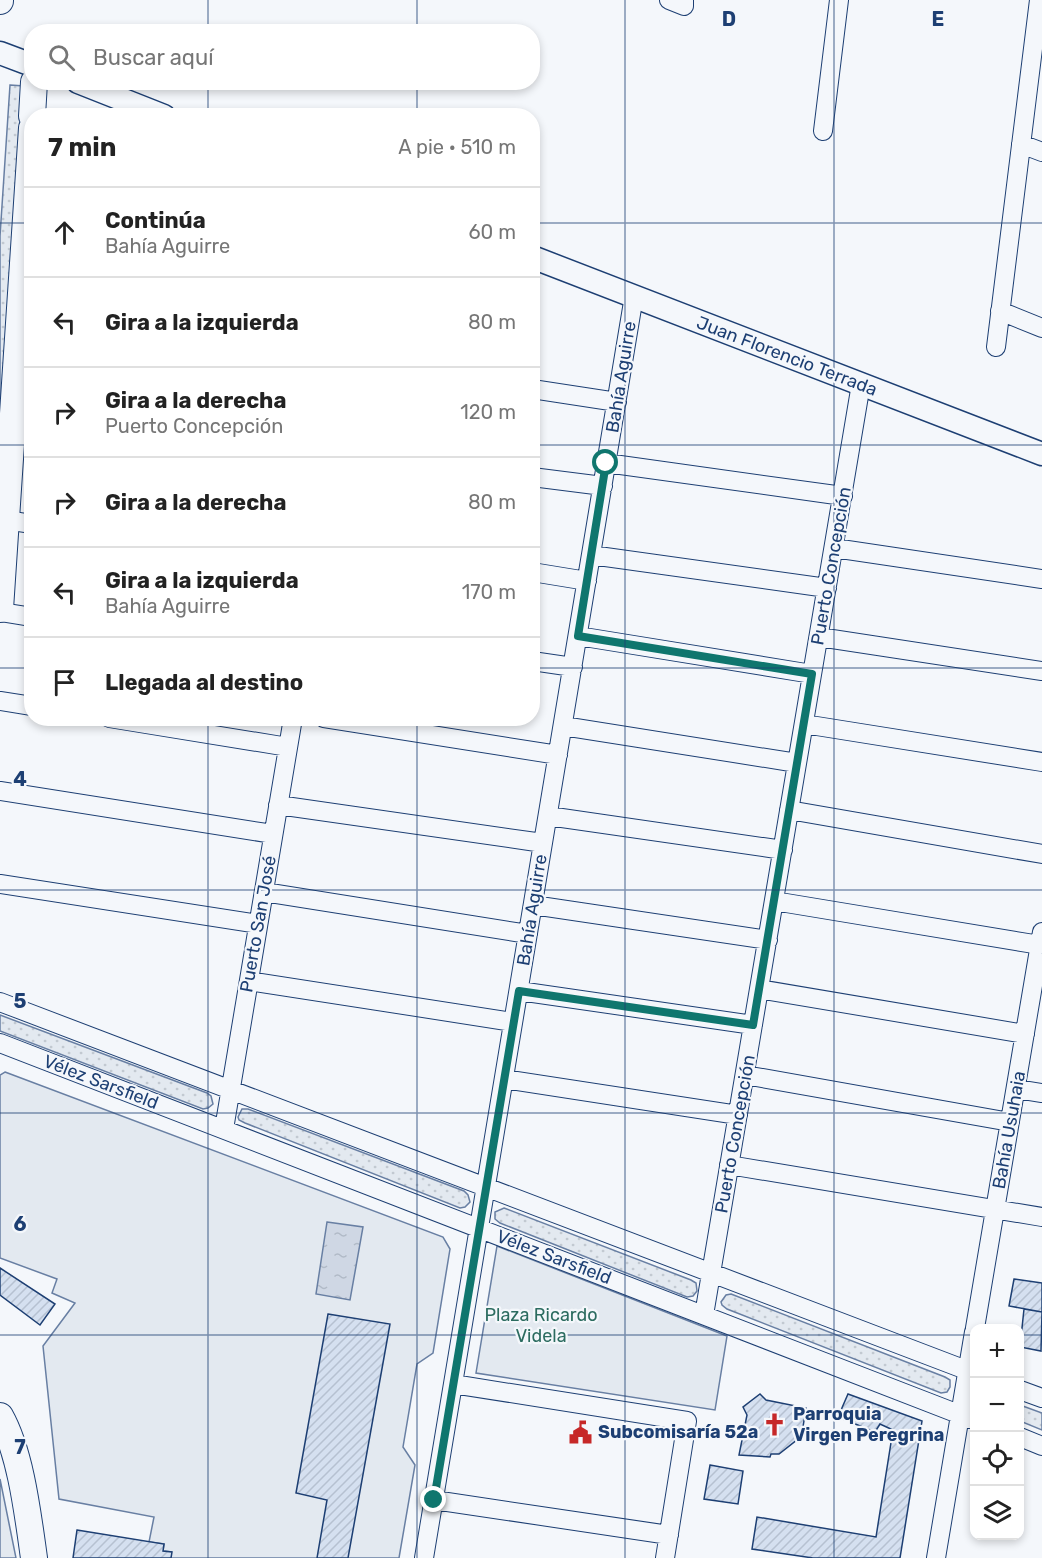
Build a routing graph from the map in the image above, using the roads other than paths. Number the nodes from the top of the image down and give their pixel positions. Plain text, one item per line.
1 (838, 0) edge
2 (1039, 0) edge
3 (0, 53) edge
4 (24, 62) edge
5 (34, 90) edge
6 (98, 90) edge
7 (32, 108) edge
8 (144, 108) edge
9 (823, 131) dead end
10 (1021, 144) junction
11 (1042, 152) edge
12 (540, 260) edge
13 (634, 297) junction
14 (1000, 312) junction
15 (1042, 328) edge
16 (996, 347) dead end
17 (24, 373) edge
18 (861, 384) junction
19 (540, 390) edge
20 (616, 402) junction
21 (22, 433) edge
22 (1042, 454) edge
23 (606, 463) junction
24 (540, 478) edge
25 (603, 486) junction
26 (843, 496) junction
27 (6, 520) junction
28 (24, 523) edge
29 (834, 548) junction
30 (591, 555) junction
31 (540, 573) edge
32 (1042, 579) edge
33 (587, 581) junction
34 (827, 588) junction
35 (0, 610) edge
36 (24, 615) edge
37 (578, 636) junction
38 (819, 637) junction
39 (540, 662) edge
40 (573, 667) junction
41 (1042, 671) edge
42 (812, 674) junction
43 (0, 701) edge
44 (24, 705) edge
45 (804, 724) junction
46 (158, 726) edge
47 (292, 726) edge
48 (375, 726) edge
49 (563, 726) junction
50 (288, 747) junction
51 (558, 755) junction
52 (1042, 762) edge
53 (797, 764) junction
54 (0, 791) edge
55 (278, 805) junction
56 (789, 810) junction
57 (548, 816) junction
58 (273, 834) junction
59 (543, 843) junction
60 (783, 850) junction
61 (1042, 854) edge
62 (0, 884) edge
63 (264, 892) junction
64 (774, 901) junction
65 (533, 905) junction
66 (258, 924) junction
67 (528, 933) junction
68 (1041, 938) edge
69 (768, 940) junction
70 (249, 981) junction
71 (759, 989) junction
72 (519, 991) junction
73 (0, 1002) edge
74 (1036, 1002) edge
75 (513, 1022) junction
76 (753, 1025) junction
77 (1025, 1034) junction
78 (0, 1043) edge
79 (745, 1075) junction
80 (504, 1079) junction
81 (231, 1089) junction
82 (1016, 1089) junction
83 (1042, 1093) edge
84 (738, 1115) junction
85 (1010, 1122) junction
86 (224, 1129) junction
87 (729, 1165) junction
88 (486, 1185) junction
89 (995, 1209) junction
90 (1042, 1216) edge
91 (479, 1228) junction
92 (711, 1272) junction
93 (704, 1315) junction
94 (976, 1324) edge
95 (970, 1371) edge
96 (971, 1378) edge
97 (453, 1384) junction
98 (1024, 1391) edge
99 (1042, 1398) edge
100 (0, 1416) edge
101 (968, 1417) edge
102 (1024, 1439) edge
103 (1042, 1446) edge
104 (434, 1500) junction
105 (669, 1534) junction
106 (34, 1558) edge
107 (424, 1558) edge
108 (665, 1558) edge
109 (936, 1558) edge

1 - 9 street
2 - 10 street
3 - 4 street
5 - 7 main road
6 - 8 street
10 - 11 street
10 - 14 street
12 - 13 street, Juan Florencio Terrada
13 - 18 street, Juan Florencio Terrada
13 - 20 street, Bahía Aguirre
14 - 15 street
14 - 16 street
17 - 21 main road
18 - 22 street, Juan Florencio Terrada
18 - 26 street, Puerto Concepción
19 - 20 street
20 - 23 street, Bahía Aguirre
21 - 27 main road
23 - 25 street, Bahía Aguirre
23 - 26 street
24 - 25 street
25 - 30 street, Bahía Aguirre
26 - 29 street, Puerto Concepción
27 - 28 street
27 - 35 main road
29 - 32 street
29 - 34 street, Puerto Concepción
30 - 33 street, Bahía Aguirre
30 - 34 street
31 - 33 street
33 - 37 street, Bahía Aguirre
34 - 38 street, Puerto Concepción
35 - 36 street
37 - 40 street, Bahía Aguirre
37 - 42 street
38 - 41 street
38 - 42 street, Puerto Concepción
39 - 40 street
40 - 49 street, Bahía Aguirre
42 - 45 street, Puerto Concepción
43 - 44 street
45 - 52 street
45 - 53 street, Puerto Concepción
46 - 50 street
47 - 50 street, Puerto San José
48 - 51 street
49 - 51 street, Bahía Aguirre
49 - 53 street
50 - 55 street, Puerto San José
51 - 57 street, Bahía Aguirre
53 - 56 street, Puerto Concepción
54 - 58 street
55 - 58 street, Puerto San José
55 - 59 street
56 - 60 street, Puerto Concepción
56 - 61 street
57 - 59 street, Bahía Aguirre
57 - 60 street
58 - 63 street, Puerto San José
59 - 65 street, Bahía Aguirre
60 - 64 street, Puerto Concepción
62 - 66 street
63 - 66 street, Puerto San José
63 - 67 street
64 - 68 street
64 - 69 street, Puerto Concepción
65 - 67 street, Bahía Aguirre
65 - 69 street
66 - 70 street, Puerto San José
67 - 72 street, Bahía Aguirre
68 - 74 street, Bahía Usuhaia
69 - 71 street, Puerto Concepción
70 - 75 street
70 - 81 street, Puerto San José
71 - 76 street, Puerto Concepción
71 - 77 street
72 - 75 street, Bahía Aguirre
72 - 76 street
73 - 81 street
74 - 77 street, Bahía Usuhaia
75 - 80 street, Bahía Aguirre
76 - 79 street, Puerto Concepción
77 - 82 street, Bahía Usuhaia
78 - 86 street, Vélez Sarsfield
79 - 84 street, Puerto Concepción
79 - 85 street
80 - 84 street
80 - 88 street, Bahía Aguirre
81 - 86 street, Puerto San José
81 - 88 street
82 - 83 street
82 - 85 street, Bahía Usuhaia
84 - 87 street, Puerto Concepción
85 - 89 street, Bahía Usuhaia
86 - 91 street, Vélez Sarsfield
87 - 89 street
87 - 92 street, Puerto Concepción
88 - 91 street, Bahía Aguirre
88 - 92 street
89 - 90 street
89 - 94 street, Bahía Usuhaia
91 - 93 street, Vélez Sarsfield
91 - 97 street, Bahía Aguirre
92 - 93 street, Puerto Concepción
92 - 95 street
93 - 101 street, Vélez Sarsfield
96 - 101 street, Bahía Usuhaia
97 - 104 street, Bahía Aguirre
97 - 105 street
98 - 99 street
100 - 106 main road
101 - 109 street, Bahía Usuhaia
102 - 103 street
104 - 105 street
104 - 107 street, Bahía Aguirre
105 - 108 street

